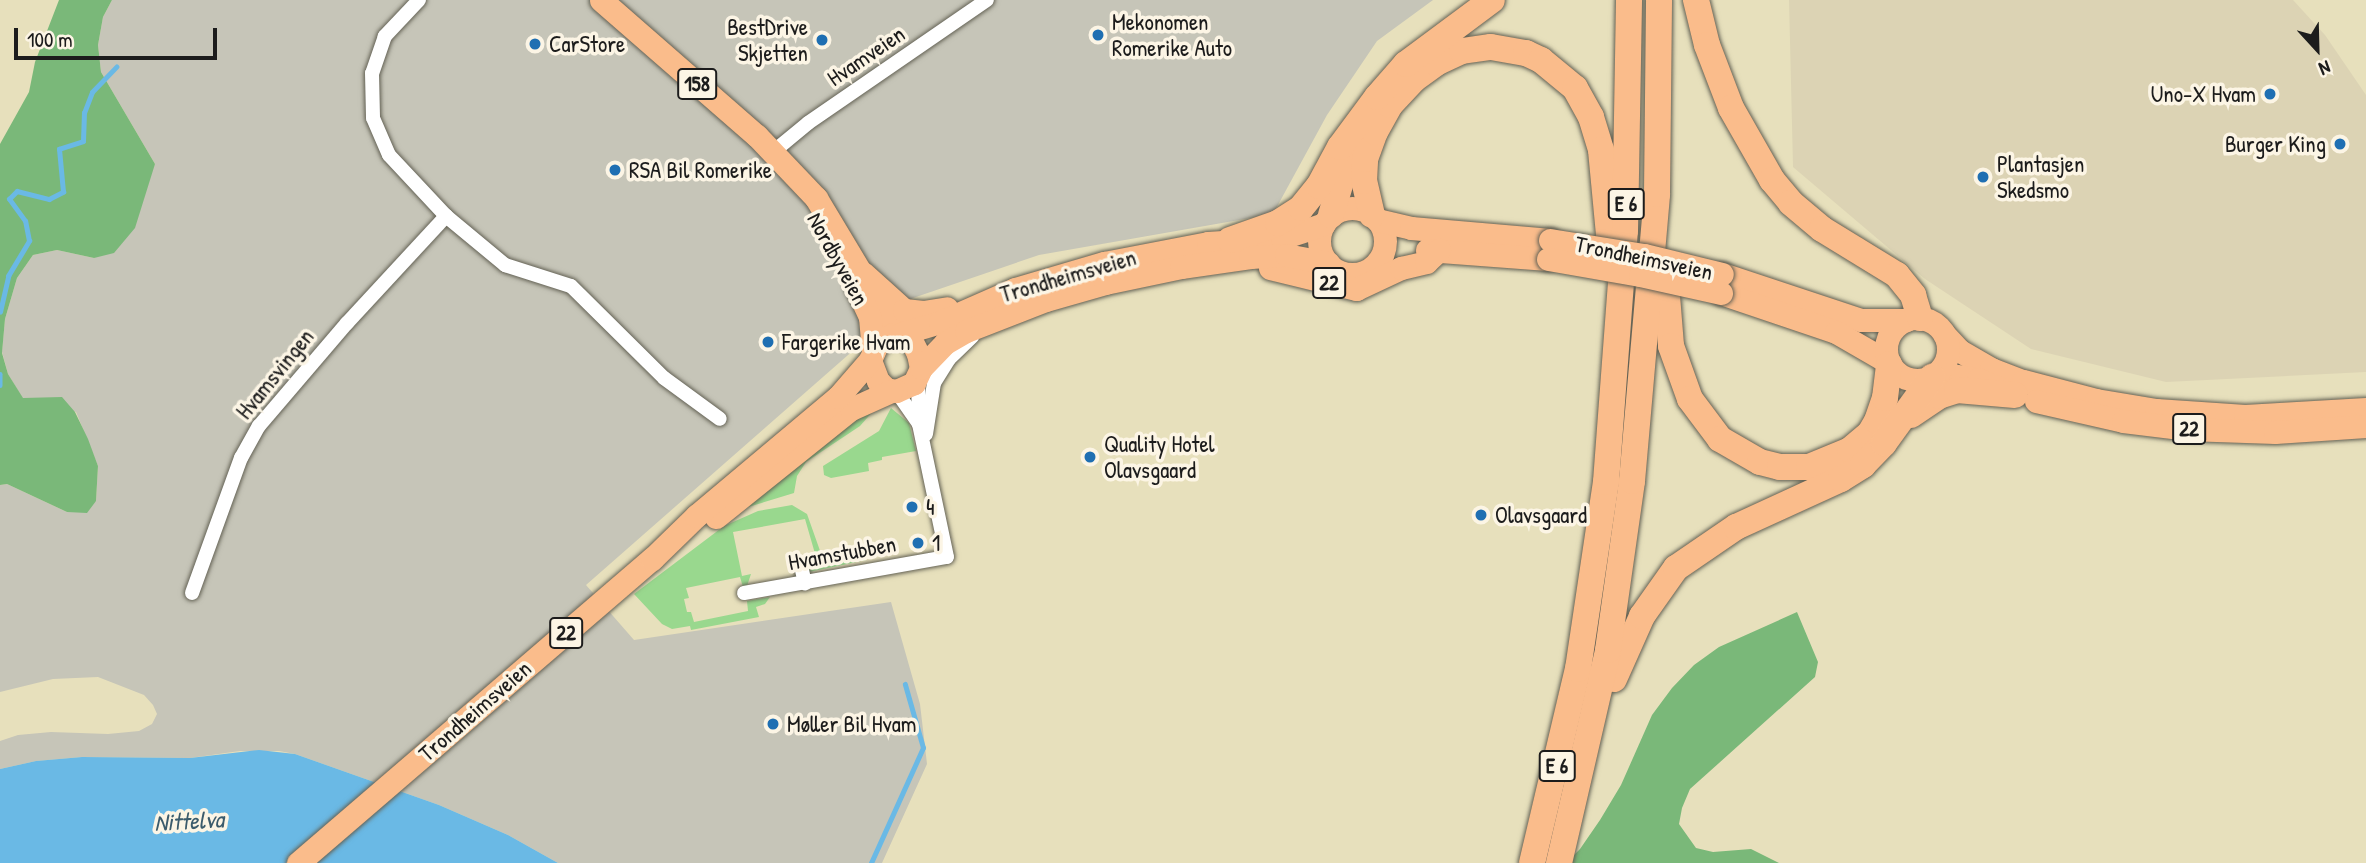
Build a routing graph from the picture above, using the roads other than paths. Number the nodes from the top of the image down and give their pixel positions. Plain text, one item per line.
1 (419, 0) edge
2 (601, 0) edge
3 (987, 0) edge
4 (1492, 0) edge
5 (1629, 0) edge
6 (1659, 0) edge
7 (1696, 0) edge
8 (1367, 112) junction
9 (773, 152) junction
10 (791, 172) junction
11 (1657, 194) junction
12 (446, 216) junction
13 (1375, 218) junction
14 (1327, 220) junction
15 (1230, 240) junction
16 (1439, 250) junction
17 (1549, 250) junction
18 (1211, 262) junction
19 (1376, 262) junction
20 (1328, 263) junction
21 (863, 273) junction
22 (1722, 284) junction
23 (990, 309) junction
24 (1913, 319) junction
25 (899, 333) junction
26 (1944, 334) junction
27 (872, 355) junction
28 (1889, 363) junction
29 (920, 373) junction
30 (1935, 375) junction
31 (893, 391) junction
32 (2015, 395) junction
33 (1614, 407) junction
34 (2366, 409) edge
35 (720, 419) dead end
36 (919, 424) junction
37 (2366, 426) edge
38 (1895, 427) junction
39 (925, 443) junction
40 (653, 559) junction
41 (801, 566) dead end
42 (758, 573) dead end
43 (805, 584) junction
44 (762, 590) junction
45 (192, 593) dead end
46 (744, 593) dead end
47 (1586, 753) junction
48 (298, 863) edge
49 (1532, 863) edge
50 (1559, 863) edge

1 - 12 street
2 - 9 main road, Nordbyveien / 158
3 - 9 street, Hvamveien
4 - 8 highway
5 - 33 highway, E 6
6 - 11 highway, E 6
7 - 24 highway
8 - 14 highway
8 - 15 highway
9 - 10 main road, Nordbyveien / 158
10 - 21 main road, Nordbyveien / 158
10 - 27 main road, Nordbyveien / 158
11 - 28 highway
11 - 47 highway, E 6
12 - 35 street
12 - 45 street, Hvamsvingen
13 - 14 main road, 22
13 - 17 main road, Trondheimsveien / 22
13 - 19 main road, 22
13 - 33 highway
14 - 15 main road, Trondheimsveien / 22
14 - 20 main road, 22
15 - 23 main road, Trondheimsveien / 22
16 - 17 main road, Trondheimsveien / 22
16 - 18 main road, 22
16 - 19 main road, Trondheimsveien / 22
17 - 22 main road, Trondheimsveien / 22, bridge
18 - 20 main road, Trondheimsveien / 22
18 - 23 main road, Trondheimsveien / 22
19 - 20 main road, 22
21 - 23 main road, 22
21 - 25 main road, Nordbyveien / 158
22 - 24 main road, Trondheimsveien / 22
22 - 28 main road, Trondheimsveien / 22
23 - 25 main road, Trondheimsveien / 22
23 - 29 main road, Trondheimsveien / 22
23 - 39 street
24 - 26 main road, 22
24 - 28 main road
25 - 27 main road, 22
25 - 29 main road
26 - 30 main road
26 - 34 main road, 22
27 - 31 main road
27 - 40 main road, Trondheimsveien / 22
28 - 30 main road, 22
29 - 31 main road, 22
29 - 36 street
30 - 32 main road, 22
30 - 38 highway
31 - 36 street
31 - 40 main road, Trondheimsveien / 22
32 - 37 main road, 22
32 - 38 highway
33 - 49 highway, E 6
36 - 39 street
38 - 47 highway
39 - 43 street, Hvamstubben
40 - 48 main road, Trondheimsveien / 22
41 - 43 street
42 - 44 street
43 - 44 street, Hvamstubben
44 - 46 street, Hvamstubben
47 - 50 highway, E 6

